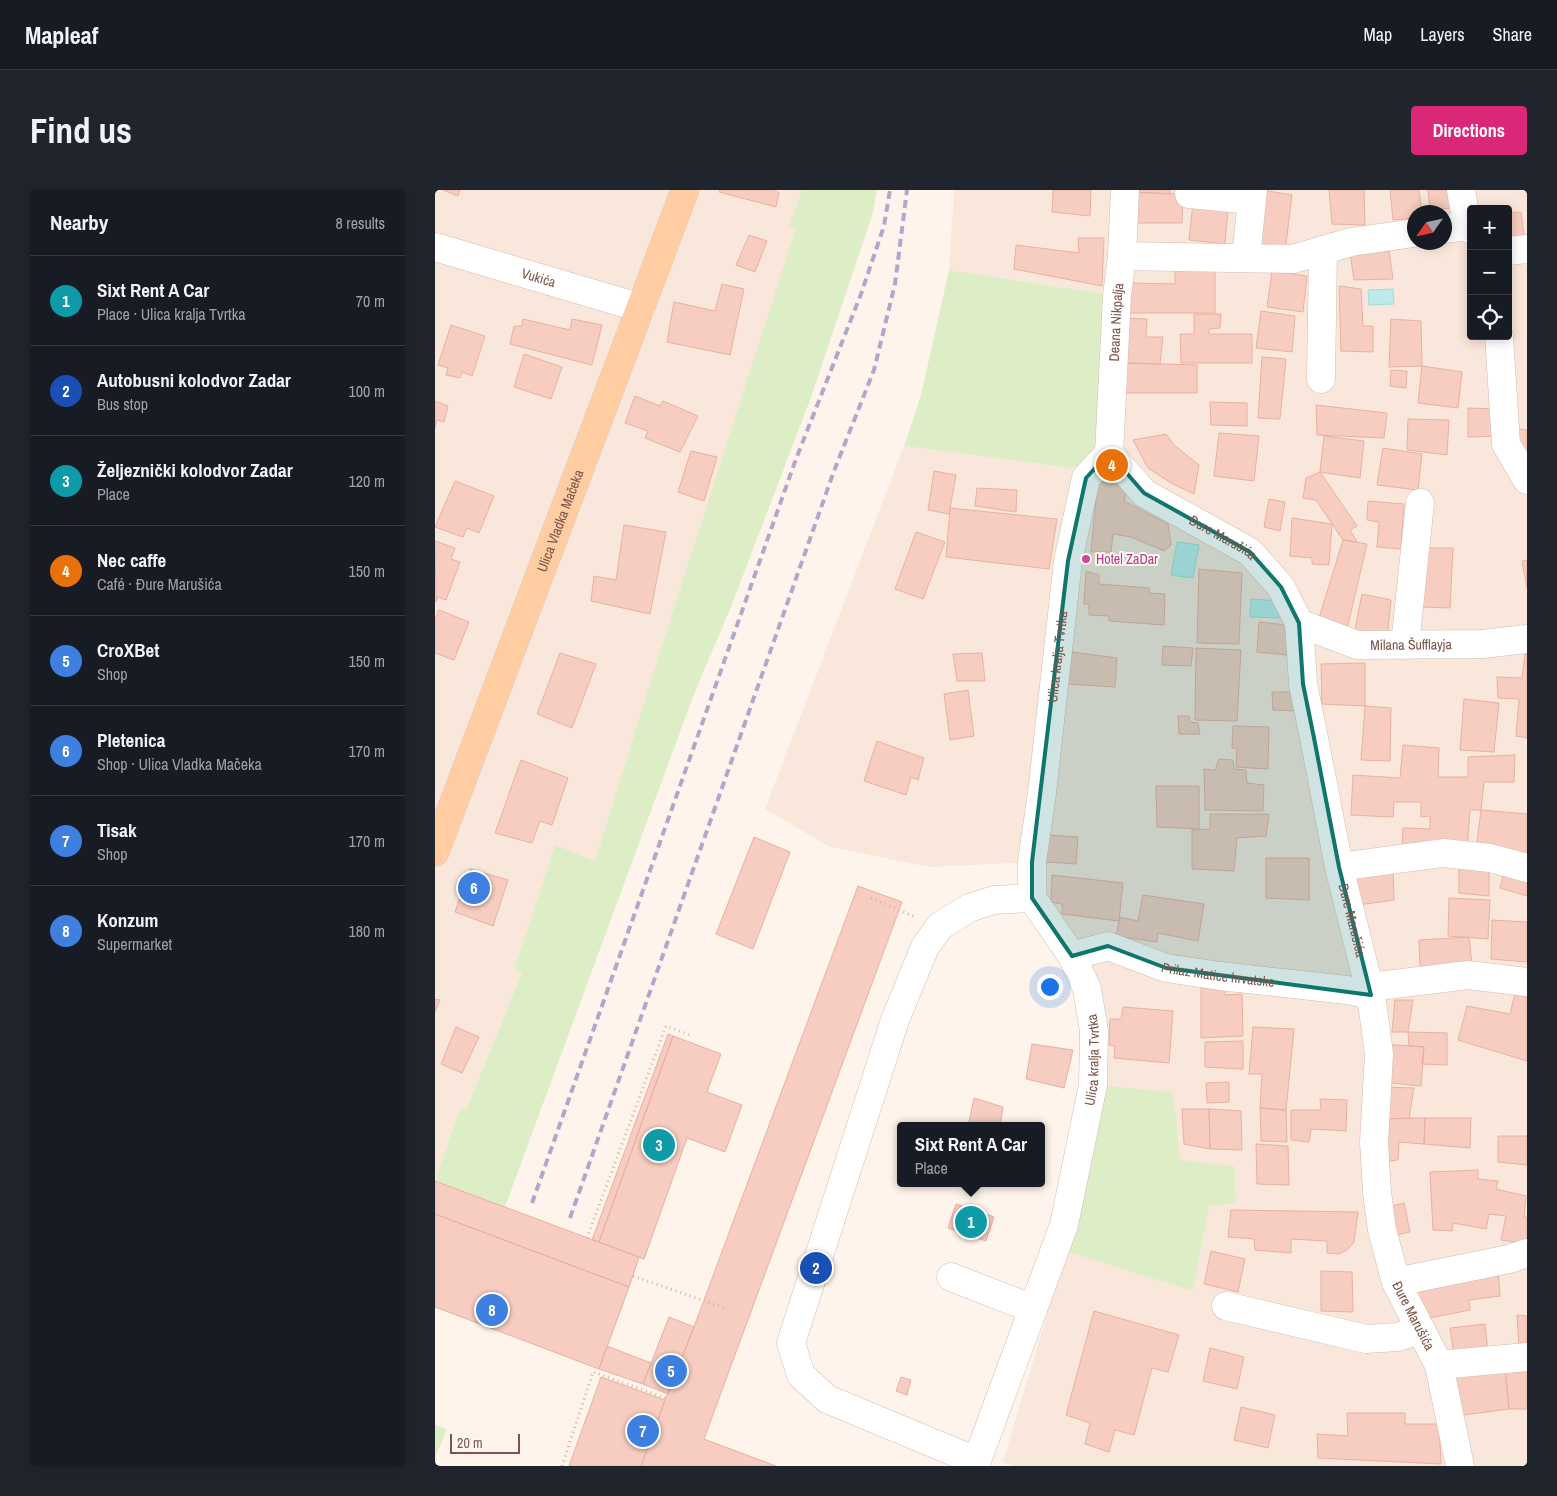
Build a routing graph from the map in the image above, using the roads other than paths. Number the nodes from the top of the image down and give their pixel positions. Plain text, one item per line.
1 (685, 190) edge
2 (1125, 190) edge
3 (1461, 190) edge
4 (1189, 194) dead end
5 (1252, 195) edge
6 (1461, 228) edge
7 (1407, 234) edge
8 (435, 247) edge
9 (1527, 249) edge
10 (1323, 250) junction
11 (1512, 251) edge
12 (1122, 256) junction
13 (1246, 258) junction
14 (641, 308) junction
15 (1499, 340) edge
16 (1321, 379) dead end
17 (1109, 453) junction
18 (1527, 480) edge
19 (1419, 503) dead end
20 (1299, 623) junction
21 (1527, 639) edge
22 (1405, 645) junction
23 (435, 852) edge
24 (1339, 866) junction
25 (1527, 868) edge
26 (1032, 898) junction
27 (1072, 956) junction
28 (1527, 982) edge
29 (1370, 991) junction
30 (1527, 1253) edge
31 (951, 1277) dead end
32 (1396, 1282) junction
33 (1225, 1306) dead end
34 (1033, 1309) junction
35 (1421, 1329) junction
36 (1527, 1357) edge
37 (1439, 1365) junction
38 (976, 1464) edge
39 (1460, 1466) edge

1 - 14 main road, Ulica Vladka Mačeka
2 - 12 street, Deana Nikpalja
3 - 6 street
4 - 5 street
5 - 13 street
7 - 10 street
8 - 14 street, Vukića
9 - 11 street
10 - 13 street
10 - 16 street
12 - 13 street
12 - 17 street, Deana Nikpalja
14 - 23 main road, Ulica Vladka Mačeka
15 - 18 street
17 - 20 street, Đure Marušića
17 - 26 street, Ulica kralja Tvrtka
19 - 22 street
20 - 22 street, Milana Šufflayja
20 - 24 street, Đure Marušića
21 - 22 street, Milana Šufflayja
24 - 25 street
24 - 29 street, Đure Marušića
26 - 27 street, Ulica kralja Tvrtka
26 - 38 street
27 - 29 street, Prilaz Matice hrvatske
27 - 34 street, Ulica kralja Tvrtka
28 - 29 street, Prilaz Matice hrvatske
29 - 32 street, Đure Marušića
30 - 32 street
31 - 34 street
32 - 35 street, Đure Marušića
33 - 35 street
34 - 38 street, Ulica kralja Tvrtka
35 - 37 street, Đure Marušića
36 - 37 street
37 - 39 street, Đure Marušića

